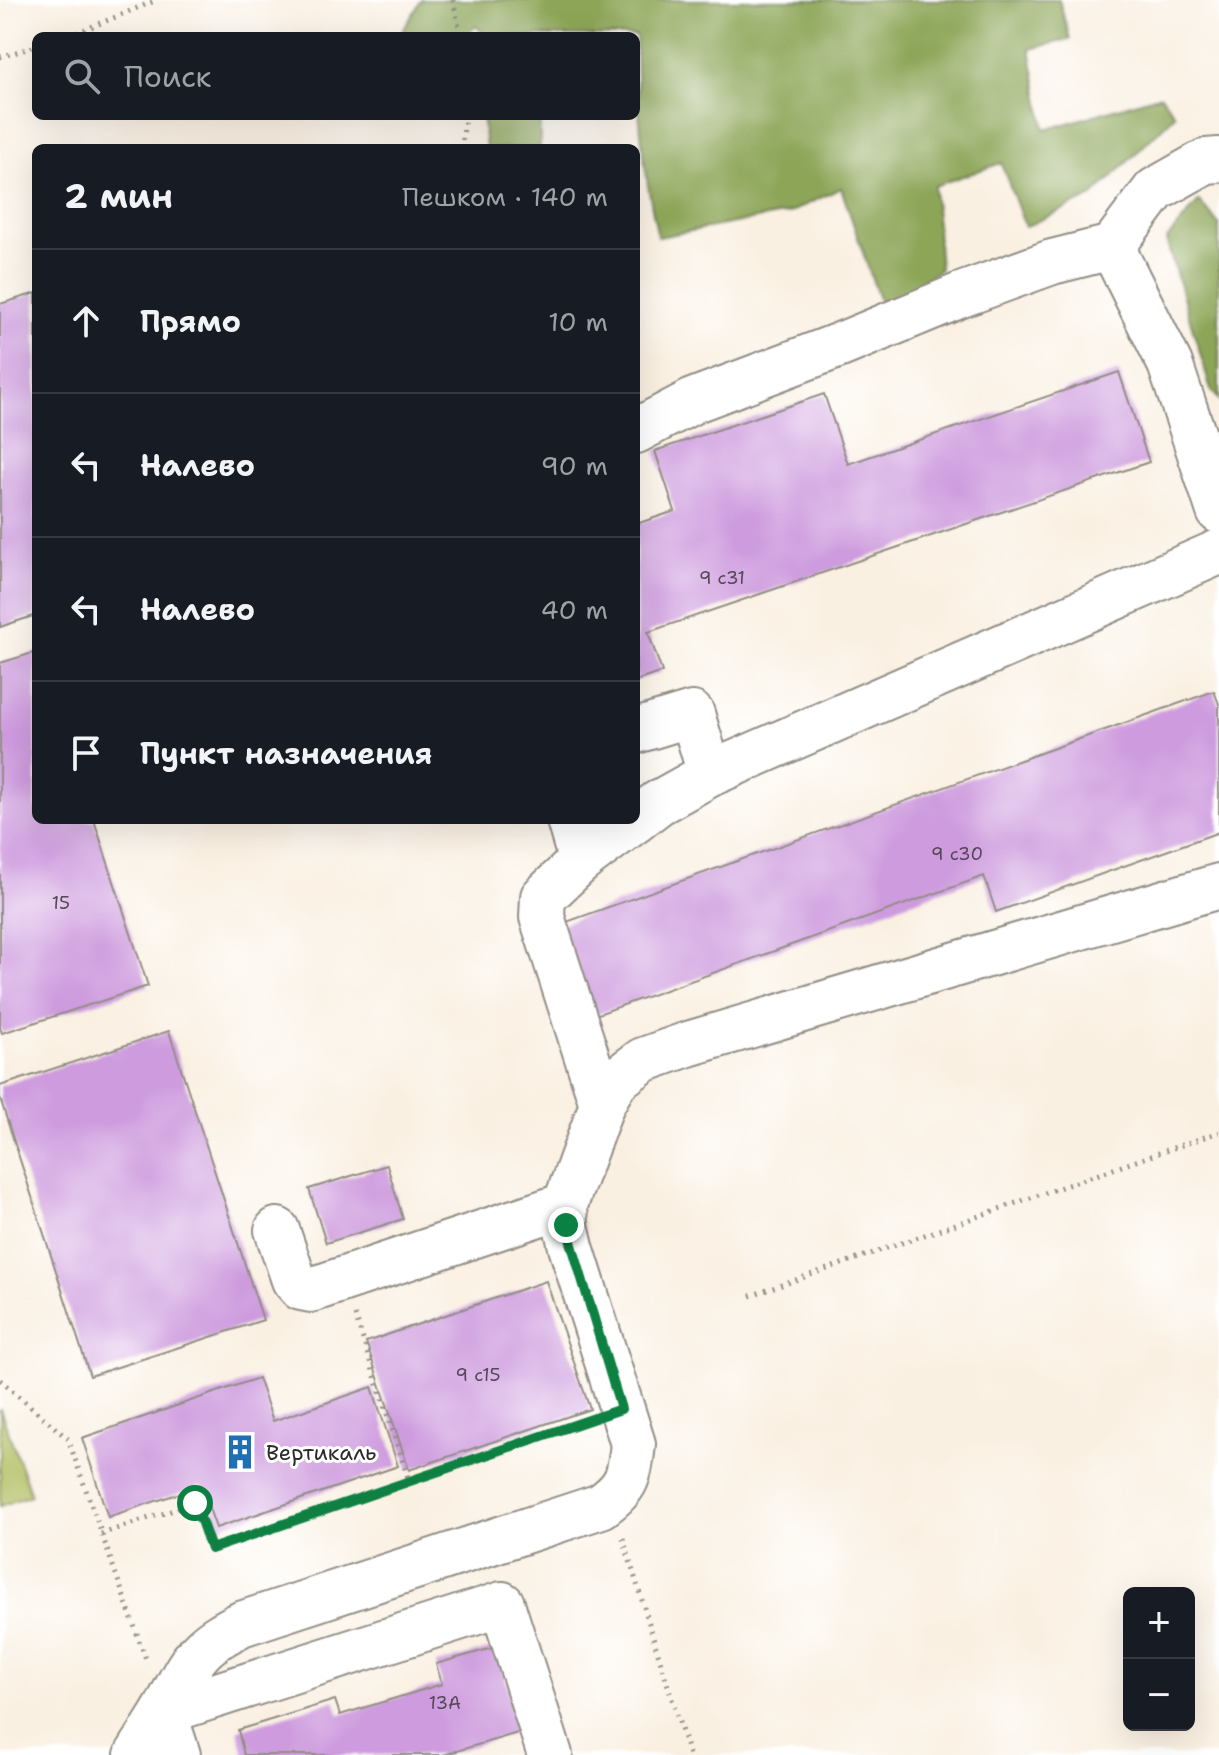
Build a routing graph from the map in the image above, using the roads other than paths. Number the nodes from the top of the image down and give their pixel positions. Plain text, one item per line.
1 (1219, 160) edge
2 (1112, 247) junction
3 (640, 429) edge
4 (1219, 511) edge
5 (1219, 552) edge
6 (640, 730) edge
7 (710, 774) junction
8 (640, 817) edge
9 (570, 824) edge
10 (631, 824) edge
11 (581, 861) junction
12 (1219, 886) edge
13 (602, 1104) junction
14 (565, 1205) junction
15 (277, 1230) dead end
16 (164, 1712) junction
17 (137, 1755) edge
18 (178, 1755) edge
19 (550, 1755) edge

1 - 2 lane
2 - 3 lane
2 - 4 lane
5 - 7 lane
6 - 7 lane
7 - 8 lane
9 - 11 lane
10 - 11 lane
11 - 13 lane
12 - 13 lane
13 - 14 lane
14 - 15 lane
14 - 16 lane
16 - 17 lane
16 - 18 lane
16 - 19 lane

